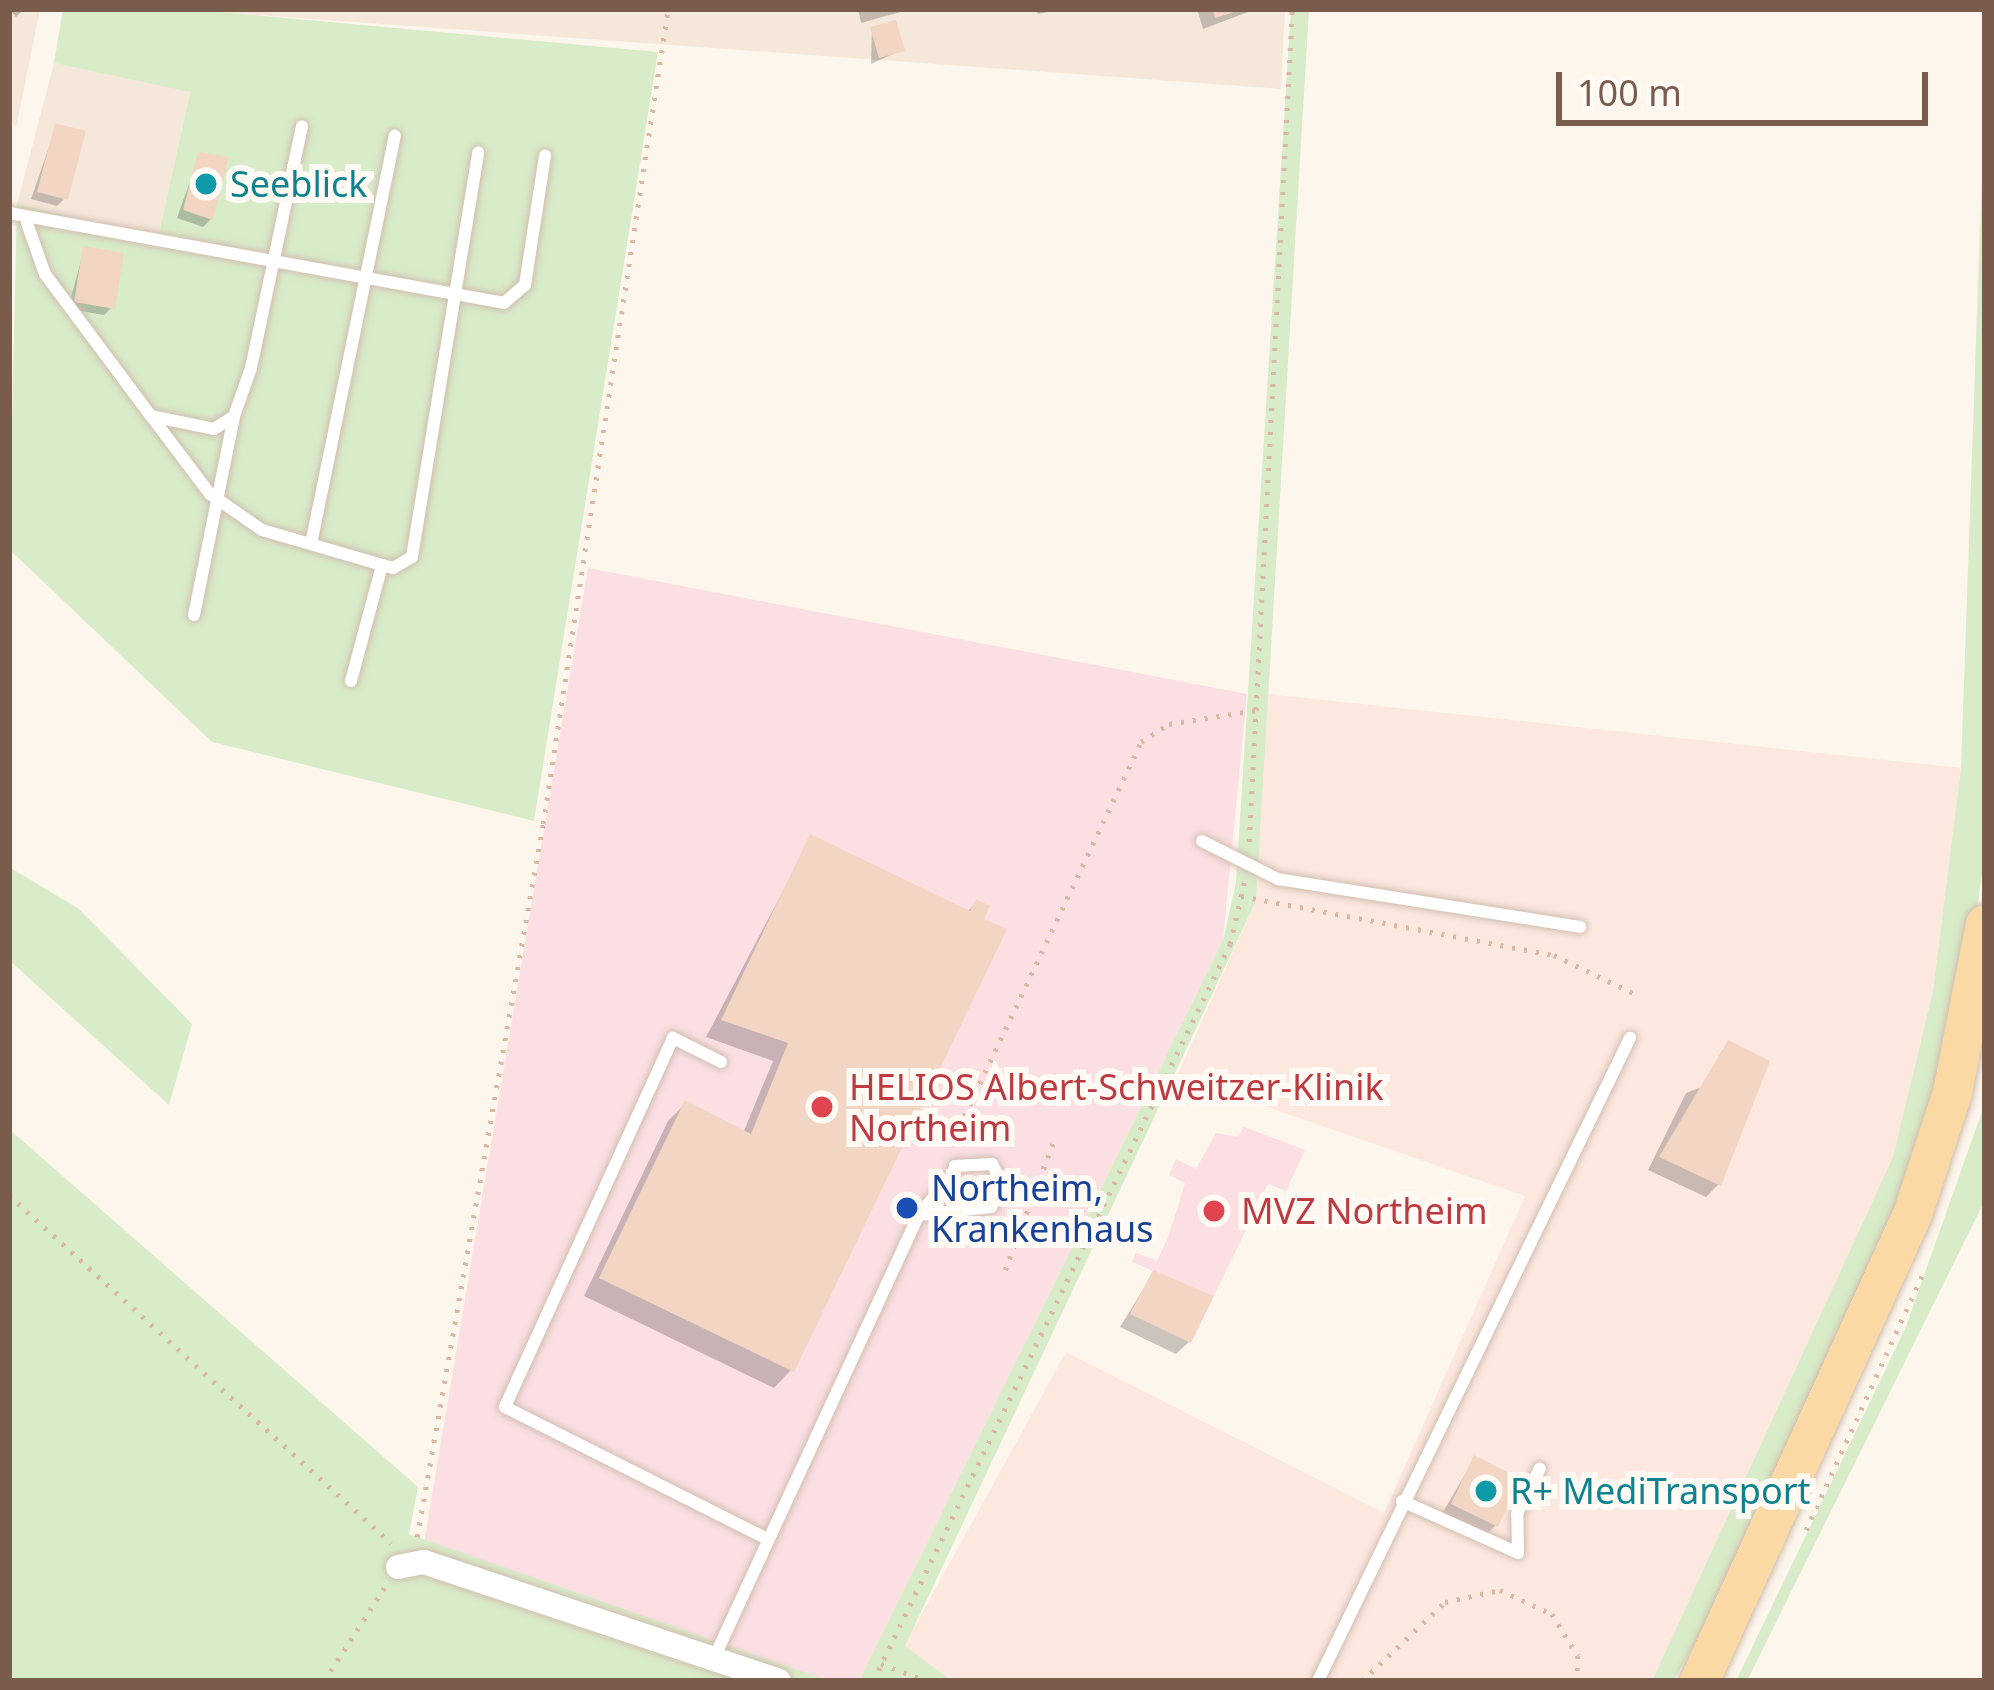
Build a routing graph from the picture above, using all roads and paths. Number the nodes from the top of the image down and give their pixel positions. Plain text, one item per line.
1 (668, 9) edge
2 (1292, 9) edge
3 (302, 126) dead end
4 (395, 136) dead end
5 (478, 152) dead end
6 (545, 156) dead end
7 (9, 213) edge
8 (27, 223) junction
9 (266, 264) junction
10 (365, 283) junction
11 (448, 297) junction
12 (151, 416) junction
13 (234, 416) junction
14 (210, 494) junction
15 (311, 544) junction
16 (382, 566) junction
17 (194, 615) dead end
18 (352, 680) dead end
19 (1256, 710) junction
20 (1202, 841) dead end
21 (1248, 866) junction
22 (1241, 896) junction
23 (1985, 924) edge
24 (1580, 927) dead end
25 (1637, 995) dead end
26 (1630, 1038) dead end
27 (721, 1062) dead end
28 (1055, 1138) dead end
29 (969, 1158) junction
30 (948, 1180) junction
31 (9, 1195) edge
32 (1012, 1201) dead end
33 (1023, 1206) junction
34 (961, 1208) junction
35 (919, 1215) junction
36 (1001, 1223) dead end
37 (1013, 1228) junction
38 (1005, 1270) dead end
39 (1540, 1468) dead end
40 (1402, 1502) junction
41 (763, 1538) junction
42 (398, 1568) joint
43 (714, 1658) junction
44 (881, 1664) junction
45 (324, 1681) edge
46 (779, 1681) edge
47 (873, 1681) edge
48 (928, 1681) edge
49 (1318, 1681) edge
50 (1362, 1681) edge
51 (1577, 1681) edge
52 (1700, 1681) edge

1 - 31 path
2 - 19 path
3 - 9 lane
4 - 10 lane
5 - 11 lane
6 - 11 lane
7 - 8 lane
8 - 9 lane
8 - 12 lane
9 - 10 lane
9 - 13 lane
10 - 11 lane
10 - 15 lane
11 - 16 lane
12 - 13 lane
12 - 14 lane
13 - 14 lane
14 - 15 lane
14 - 17 lane
15 - 16 lane
16 - 18 lane
19 - 21 path
19 - 29 path
20 - 21 lane
21 - 22 path
21 - 24 lane
22 - 25 path
22 - 44 path
23 - 52 main road
26 - 40 lane
27 - 41 lane
28 - 33 path
29 - 30 lane
29 - 34 lane
30 - 34 lane
30 - 35 lane
32 - 33 path
33 - 37 path
34 - 35 lane
35 - 41 lane
36 - 37 path
37 - 38 path
39 - 40 lane
40 - 49 lane
41 - 43 lane
42 - 43 street
42 - 45 path
43 - 46 street
44 - 47 path
44 - 48 path
50 - 51 path

